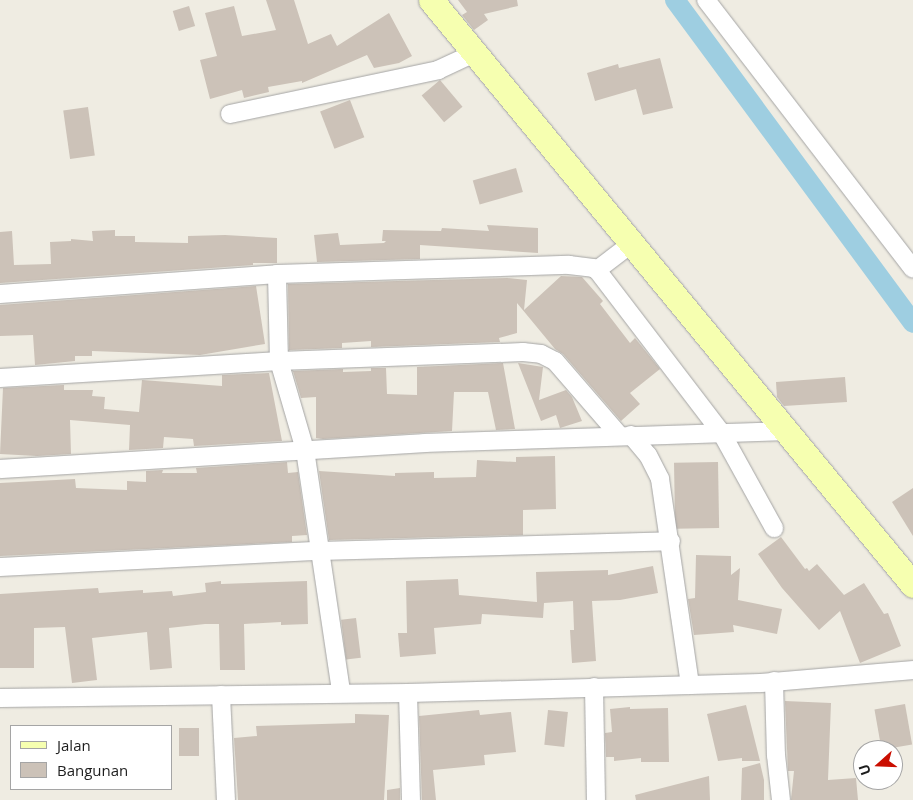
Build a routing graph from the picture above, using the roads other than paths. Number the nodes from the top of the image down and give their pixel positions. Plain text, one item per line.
1 (431, 0) edge
2 (706, 0) edge
3 (474, 53) junction
4 (230, 114) dead end
5 (631, 244) junction
6 (913, 269) edge
7 (597, 270) junction
8 (277, 274) junction
9 (0, 294) edge
10 (279, 361) junction
11 (0, 378) edge
12 (787, 431) junction
13 (728, 433) junction
14 (625, 435) junction
15 (305, 450) junction
16 (0, 469) edge
17 (774, 528) dead end
18 (671, 541) junction
19 (319, 551) junction
20 (0, 566) edge
21 (913, 585) edge
22 (913, 670) edge
23 (774, 681) junction
24 (690, 685) junction
25 (594, 687) junction
26 (341, 692) junction
27 (408, 693) junction
28 (221, 695) junction
29 (0, 698) edge
30 (226, 800) edge
31 (411, 800) edge
32 (596, 800) edge
33 (781, 800) edge

1 - 3 street
2 - 6 street
3 - 4 street
3 - 5 street
5 - 7 street
5 - 12 street
7 - 8 street
7 - 13 street
8 - 9 street
8 - 10 street
10 - 11 street
10 - 14 street
10 - 15 street
12 - 13 street
12 - 21 street
13 - 14 street
13 - 17 street
14 - 15 street
14 - 18 street
15 - 16 street
15 - 19 street
18 - 19 street
18 - 24 street
19 - 20 street
19 - 26 street
22 - 23 street
23 - 24 street
23 - 33 street
24 - 25 street
25 - 27 street
25 - 32 street
26 - 27 street
26 - 28 street
27 - 31 street
28 - 29 street
28 - 30 street

